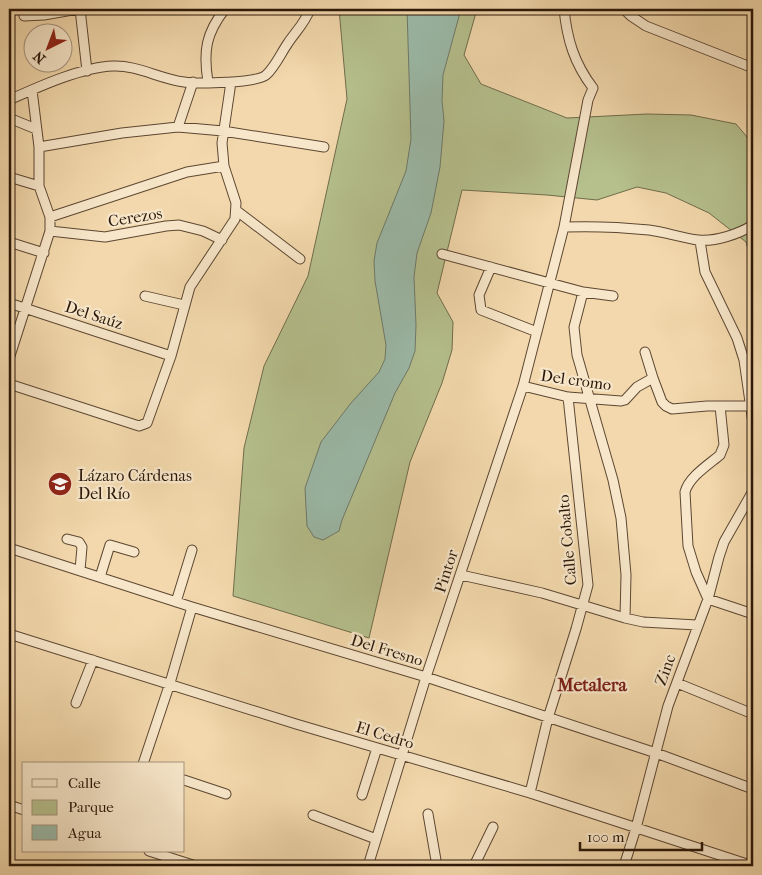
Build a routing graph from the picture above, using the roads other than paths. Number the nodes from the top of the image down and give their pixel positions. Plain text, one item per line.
1 (79, 9) edge
2 (225, 9) edge
3 (310, 9) edge
4 (564, 9) edge
5 (624, 9) edge
6 (24, 16) dead end
7 (753, 68) edge
8 (87, 70) junction
9 (194, 82) junction
10 (208, 82) junction
11 (231, 82) junction
12 (32, 90) junction
13 (9, 100) edge
14 (9, 118) edge
15 (178, 128) junction
16 (36, 129) junction
17 (223, 132) junction
18 (39, 147) junction
19 (324, 147) dead end
20 (224, 166) junction
21 (9, 177) edge
22 (39, 186) junction
23 (236, 211) junction
24 (50, 217) junction
25 (753, 225) edge
26 (564, 227) junction
27 (50, 231) junction
28 (222, 240) junction
29 (700, 240) junction
30 (9, 242) edge
31 (44, 252) junction
32 (442, 254) dead end
33 (300, 260) dead end
34 (491, 267) junction
35 (548, 283) junction
36 (583, 292) junction
37 (145, 296) dead end
38 (612, 296) dead end
39 (9, 303) edge
40 (184, 305) junction
41 (25, 308) junction
42 (537, 332) junction
43 (645, 352) dead end
44 (171, 356) junction
45 (9, 359) edge
46 (653, 378) junction
47 (9, 384) edge
48 (522, 386) junction
49 (568, 396) junction
50 (591, 400) junction
51 (720, 406) junction
52 (750, 406) junction
53 (753, 423) edge
54 (753, 491) edge
55 (66, 539) dead end
56 (9, 548) edge
57 (192, 550) dead end
58 (134, 552) dead end
59 (80, 570) junction
60 (461, 575) junction
61 (100, 577) junction
62 (708, 599) junction
63 (176, 602) junction
64 (583, 605) junction
65 (192, 607) junction
66 (753, 614) edge
67 (625, 618) junction
68 (697, 625) junction
69 (9, 634) edge
70 (93, 660) junction
71 (426, 678) junction
72 (170, 683) junction
73 (677, 683) junction
74 (76, 703) dead end
75 (753, 714) edge
76 (548, 718) junction
77 (377, 748) junction
78 (656, 753) junction
79 (401, 755) junction
80 (144, 762) edge
81 (185, 780) edge
82 (753, 789) edge
83 (530, 793) junction
84 (226, 794) dead end
85 (362, 795) dead end
86 (9, 806) edge
87 (22, 809) edge
88 (428, 814) dead end
89 (313, 815) dead end
90 (493, 827) dead end
91 (636, 828) junction
92 (376, 838) junction
93 (152, 852) edge
94 (752, 864) edge
95 (196, 866) edge
96 (368, 866) edge
97 (436, 866) edge
98 (474, 866) edge
99 (624, 866) edge

1 - 6 street
1 - 8 street
2 - 10 street
3 - 11 street
4 - 26 street, Pintor
5 - 7 street
8 - 9 street
8 - 12 street
9 - 10 street
9 - 15 street
10 - 11 street
11 - 17 street
12 - 13 street
12 - 16 street
14 - 16 street
15 - 17 street
15 - 18 street
16 - 18 street
17 - 19 street
17 - 20 street
18 - 22 street
20 - 23 street
20 - 24 street
21 - 22 street
22 - 24 street
23 - 28 street
23 - 33 street
24 - 27 street
25 - 29 street
26 - 29 street
26 - 35 street, Pintor
27 - 28 street, Cerezos
27 - 31 street
28 - 40 street
29 - 52 street
30 - 31 street
31 - 41 street
32 - 34 street
34 - 35 street
34 - 42 street
35 - 36 street
35 - 42 street, Pintor
36 - 38 street
36 - 50 street
37 - 40 street
39 - 41 street, Del Saúz
40 - 44 street
41 - 44 street, Del Saúz
41 - 45 street
42 - 48 street, Pintor
43 - 46 street
44 - 47 street
46 - 50 street, Del cromo
46 - 51 street
48 - 49 street, Del cromo
48 - 60 street, Pintor
49 - 50 street, Del cromo
49 - 64 street, Calle Cobalto
50 - 67 street
51 - 52 street
51 - 62 street
52 - 53 street
54 - 62 street, Zinc
55 - 59 street
56 - 59 street, Del Fresno
57 - 63 street
58 - 61 street
59 - 61 street, Del Fresno
60 - 64 street
60 - 71 street, Pintor
61 - 63 street, Del Fresno
62 - 66 street
62 - 68 street, Zinc
63 - 65 street, Del Fresno
64 - 67 street
64 - 76 street, Calle Cobalto
65 - 71 street, Del Fresno
65 - 72 street
67 - 68 street
68 - 73 street, Zinc
69 - 70 street, El Cedro
70 - 72 street, El Cedro
70 - 74 street
71 - 76 street, Del Fresno
71 - 79 street, Pintor
72 - 77 street, El Cedro
72 - 80 street
73 - 75 street
73 - 78 street, Zinc
76 - 78 street, Del Fresno
76 - 83 street, Calle Cobalto
77 - 79 street, El Cedro
77 - 85 street
78 - 82 street, Del Fresno
78 - 91 street, Zinc
79 - 83 street, El Cedro
79 - 92 street, Pintor
81 - 84 street
83 - 91 street, El Cedro
86 - 87 street
88 - 97 street
89 - 92 street
90 - 98 street
91 - 94 street, El Cedro
91 - 99 street, Zinc
92 - 96 street, Pintor
93 - 95 street

